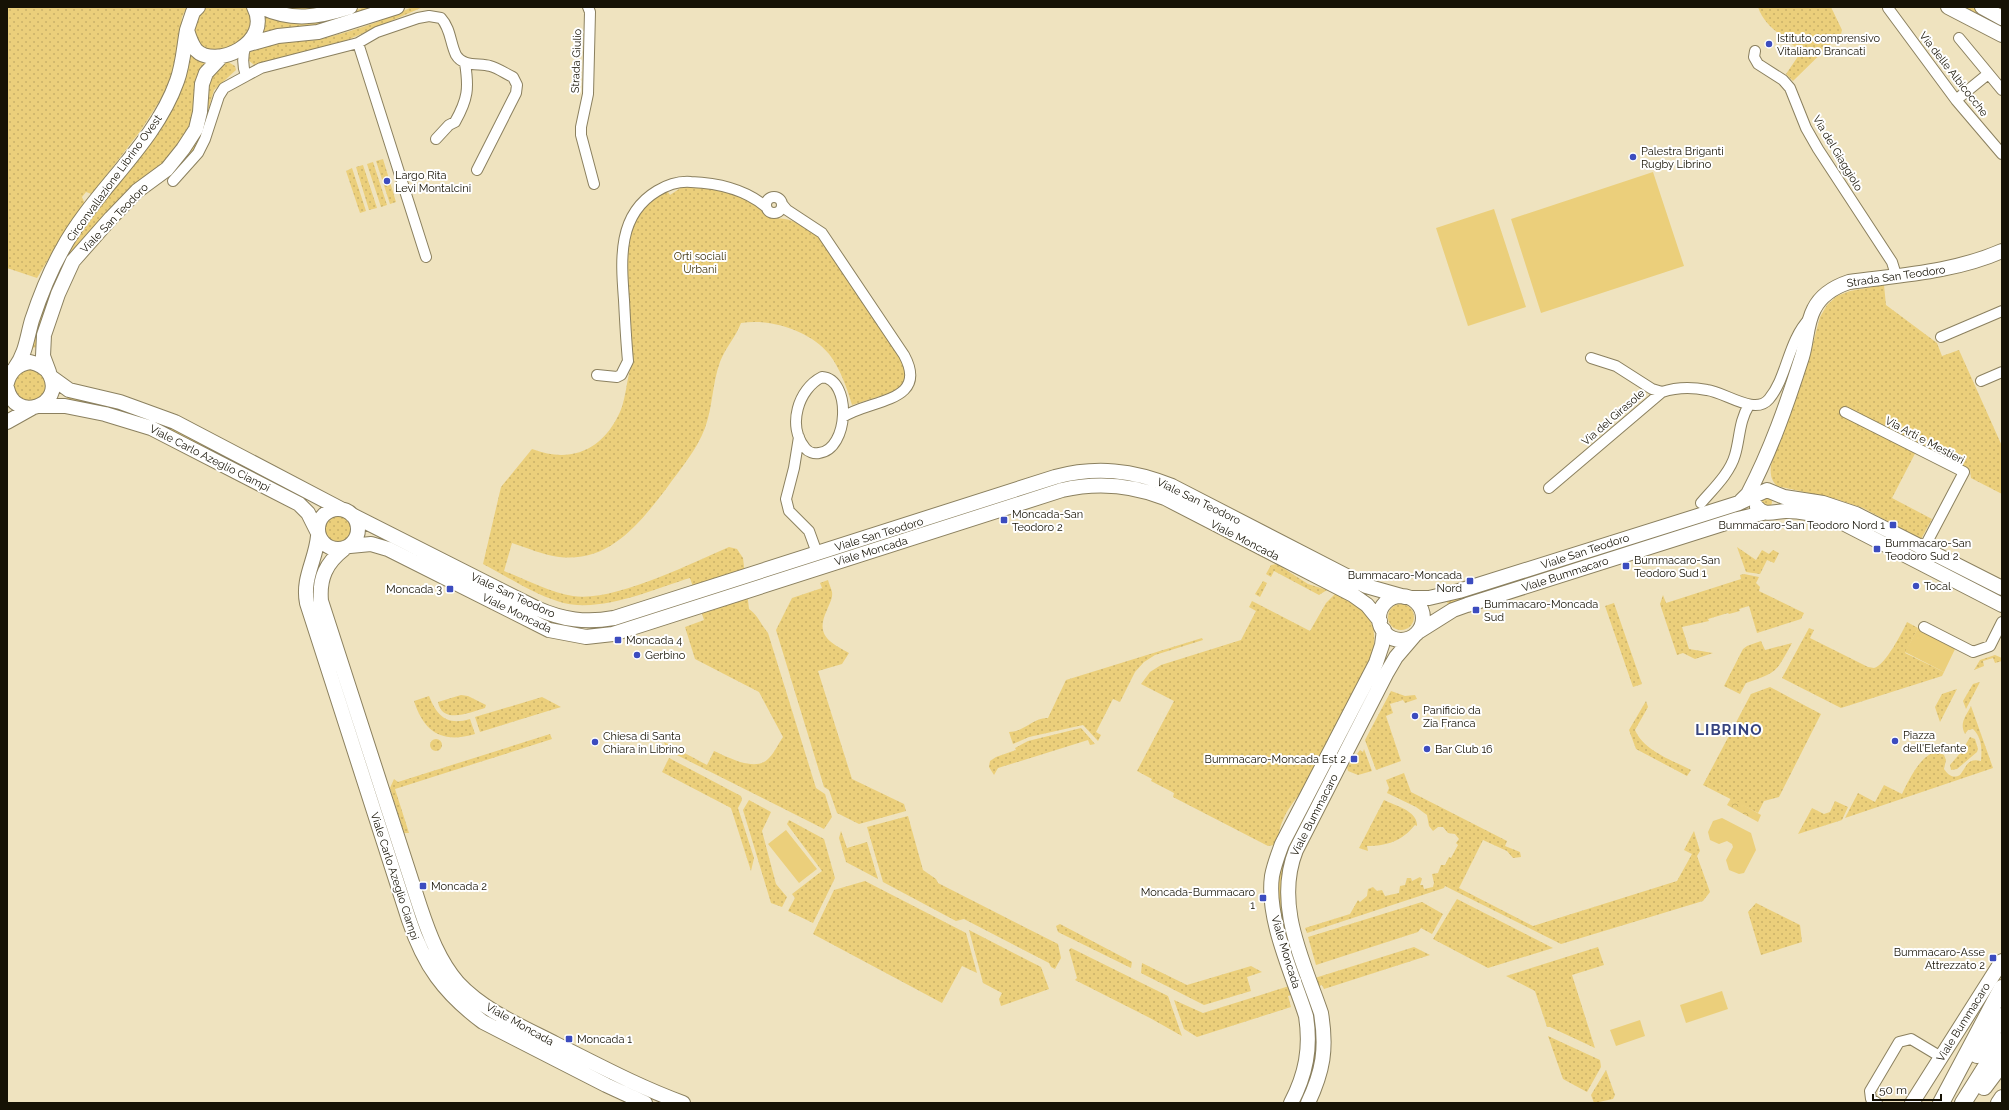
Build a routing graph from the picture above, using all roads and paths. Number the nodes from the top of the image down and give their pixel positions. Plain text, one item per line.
1 (198, 7) edge
2 (254, 7) edge
3 (261, 7) edge
4 (350, 7) edge
5 (397, 7) edge
6 (588, 7) edge
7 (1948, 7) edge
8 (1982, 7) edge
9 (1888, 8) edge
10 (2002, 18) edge
11 (187, 30) junction
12 (2002, 35) edge
13 (1959, 38) dead end
14 (358, 43) junction
15 (248, 44) junction
16 (1755, 51) dead end
17 (224, 55) junction
18 (465, 63) junction
19 (244, 72) junction
20 (1988, 74) junction
21 (2002, 90) edge
22 (1956, 100) junction
23 (436, 139) dead end
24 (2002, 154) edge
25 (477, 170) dead end
26 (173, 181) dead end
27 (594, 184) dead end
28 (767, 202) junction
29 (782, 204) junction
30 (774, 214) junction
31 (797, 217) junction
32 (2002, 251) edge
33 (426, 257) dead end
34 (1896, 275) junction
35 (2002, 311) edge
36 (1810, 318) junction
37 (1941, 337) dead end
38 (1591, 358) dead end
39 (15, 368) junction
40 (2002, 372) edge
41 (50, 375) junction
42 (596, 375) dead end
43 (1981, 381) dead end
44 (7, 390) edge
45 (1662, 392) junction
46 (842, 404) junction
47 (1749, 405) junction
48 (36, 407) junction
49 (862, 408) junction
50 (1845, 412) dead end
51 (843, 417) junction
52 (7, 422) edge
53 (799, 436) junction
54 (812, 453) junction
55 (1766, 461) junction
56 (794, 468) junction
57 (1758, 474) junction
58 (1549, 488) dead end
59 (1766, 493) junction
60 (1701, 503) dead end
61 (1739, 503) junction
62 (346, 512) junction
63 (1768, 513) junction
64 (318, 534) junction
65 (347, 547) junction
66 (1924, 548) junction
67 (817, 553) junction
68 (785, 564) junction
69 (822, 567) junction
70 (306, 577) junction
71 (789, 577) junction
72 (320, 581) junction
73 (1362, 583) junction
74 (2002, 588) edge
75 (1353, 595) junction
76 (1445, 595) junction
77 (1408, 597) junction
78 (2002, 605) edge
79 (1453, 610) junction
80 (2002, 622) edge
81 (1382, 626) junction
82 (1924, 627) dead end
83 (1416, 634) junction
84 (1376, 663) junction
85 (1390, 667) junction
86 (2002, 961) edge
87 (2002, 988) edge
88 (2002, 1016) edge
89 (2002, 1041) edge
90 (1941, 1057) junction
91 (2002, 1062) edge
92 (2002, 1097) edge
93 (645, 1103) edge
94 (684, 1103) edge
95 (1291, 1103) edge
96 (1308, 1103) edge
97 (1877, 1103) edge
98 (1912, 1103) edge
99 (1942, 1103) edge
100 (1947, 1103) edge
101 (1963, 1103) edge
102 (1973, 1103) edge
103 (1998, 1103) edge

1 - 11 main road, Circonvallazione Librino Ovest
2 - 15 main road
3 - 4 main road
5 - 15 main road
6 - 27 street, Strada Giulio
7 - 12 main road
8 - 10 main road
9 - 22 street, Via delle Albicocche
11 - 17 main road
11 - 39 main road, Circonvallazione Librino Ovest
13 - 20 street
14 - 18 street
14 - 19 street
14 - 33 street
15 - 17 main road
15 - 19 street
16 - 34 street, Via del Giaggiolo
17 - 19 street
17 - 41 main road, Viale San Teodoro
18 - 23 street
18 - 25 street
19 - 26 street
20 - 21 street
20 - 22 street
22 - 24 street, Via delle Albicocche
28 - 29 street
28 - 30 street
28 - 42 street
29 - 30 street
29 - 31 street
30 - 31 street
31 - 49 street
32 - 34 main road, Strada San Teodoro
34 - 36 main road, Strada San Teodoro
35 - 37 street
36 - 47 street
36 - 55 main road, Strada San Teodoro
38 - 45 street
39 - 41 main road
39 - 44 main road
40 - 43 street
41 - 48 main road
41 - 62 main road, Viale San Teodoro
44 - 48 main road
45 - 47 street, Via del Girasole
45 - 58 street, Via del Girasole
46 - 49 street
46 - 51 street
46 - 53 street
47 - 60 street
48 - 52 main road
48 - 64 main road, Viale Carlo Azeglio Ciampi
49 - 51 street
50 - 66 street, Via Arti e Mestieri
51 - 54 street
53 - 54 street
53 - 56 street
54 - 56 street
55 - 57 main road
55 - 59 main road
56 - 67 street
57 - 59 main road
57 - 61 main road
59 - 61 main road, Viale San Teodoro
59 - 63 main road
59 - 63 main road
59 - 66 main road
61 - 76 main road, Viale San Teodoro
62 - 64 main road
62 - 65 main road
62 - 68 main road, Viale San Teodoro
63 - 78 main road, Viale Bummacaro
63 - 79 main road, Viale Bummacaro
64 - 65 main road
64 - 70 main road, Viale Carlo Azeglio Ciampi
65 - 71 main road, Viale Moncada
65 - 72 main road, Viale Moncada
66 - 74 main road
67 - 68 main road, Viale San Teodoro
67 - 69 main road
67 - 73 main road, Viale San Teodoro
68 - 71 main road
69 - 71 main road, Viale Moncada
69 - 75 main road, Viale Moncada
70 - 72 main road
70 - 93 main road, Viale Carlo Azeglio Ciampi
72 - 94 main road, Viale Moncada
73 - 75 main road
73 - 77 main road, Viale San Teodoro
75 - 81 main road, Viale Moncada
76 - 77 main road, Viale San Teodoro
76 - 79 main road
77 - 81 main road
77 - 83 main road
79 - 83 main road, Viale Bummacaro
80 - 82 street
81 - 83 main road
81 - 84 main road, Viale Moncada
83 - 85 main road, Viale Bummacaro
84 - 85 main road
84 - 95 main road, Viale Moncada
85 - 96 main road, Viale Bummacaro
86 - 90 main road, Viale Bummacaro
87 - 99 main road
88 - 100 main road
89 - 101 main road
90 - 97 street
90 - 98 main road, Viale Bummacaro
91 - 102 main road
92 - 103 main road

